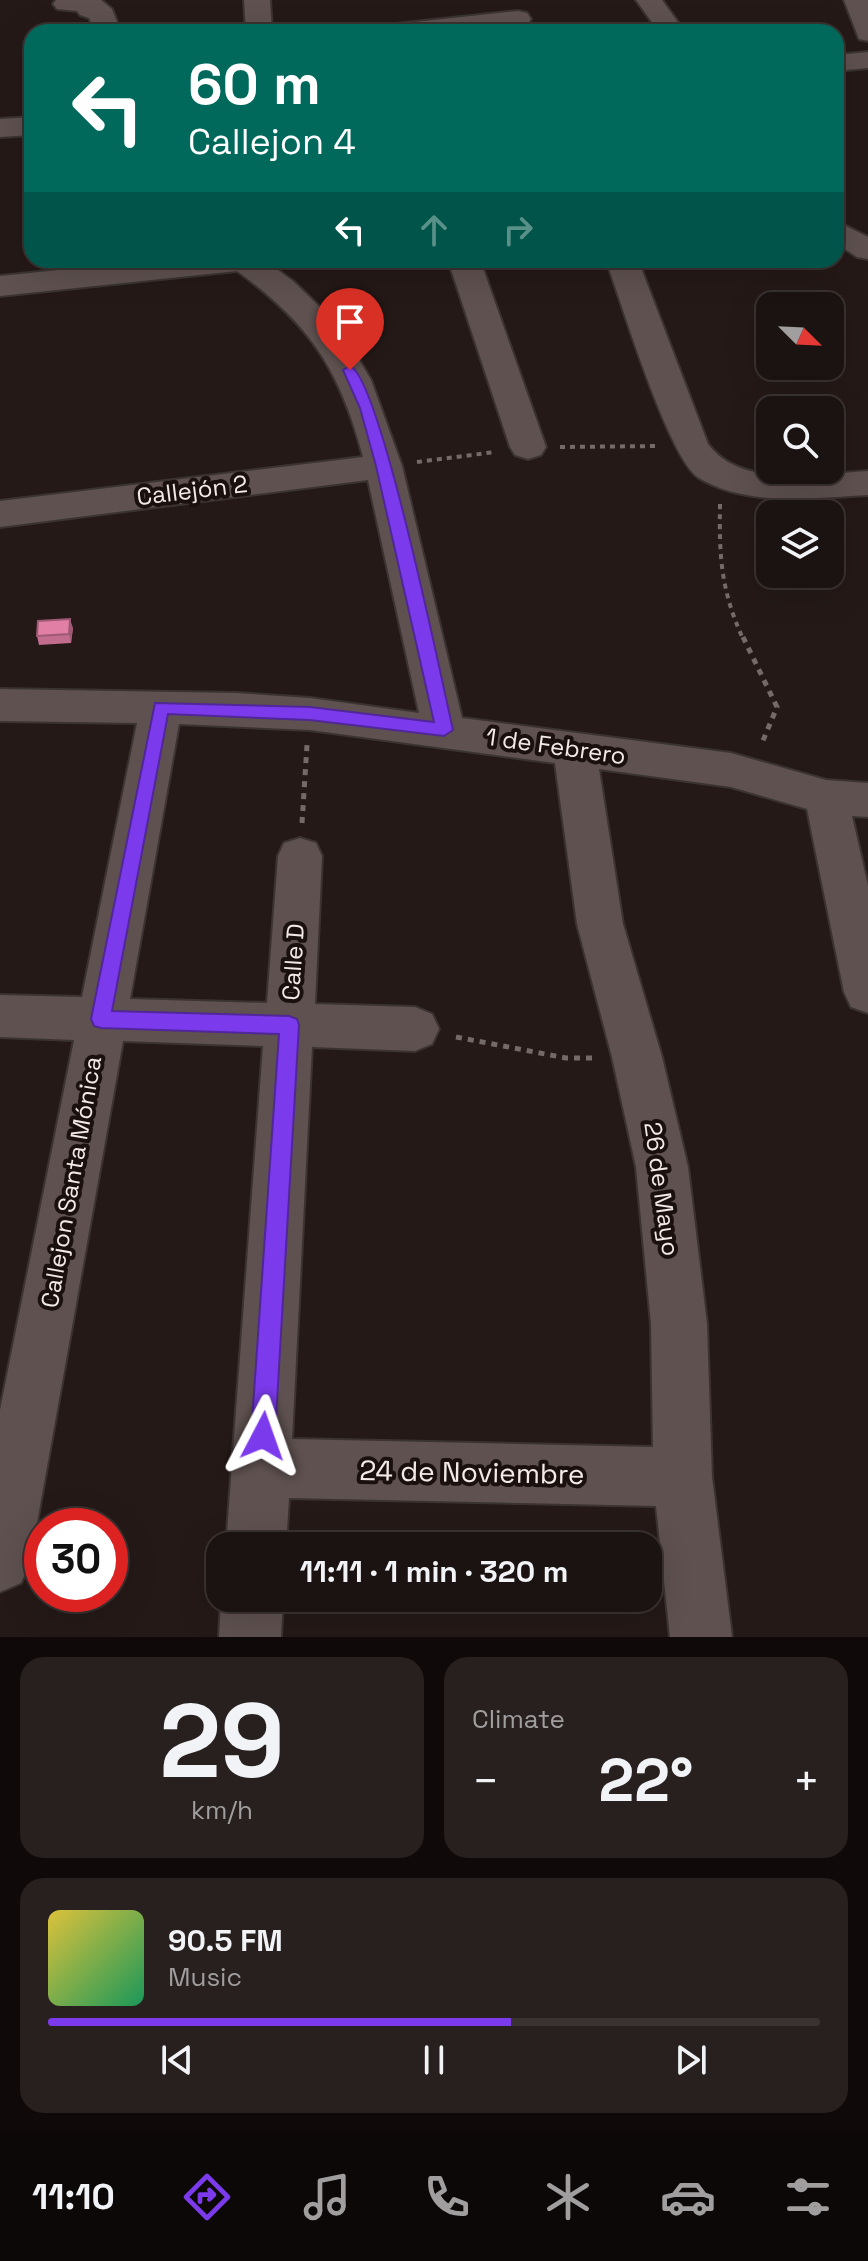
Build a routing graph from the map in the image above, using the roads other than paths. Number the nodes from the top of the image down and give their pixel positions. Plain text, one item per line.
1 (257, 0) edge
2 (649, 0) edge
3 (857, 0) edge
4 (63, 2) edge
5 (517, 17) edge
6 (96, 24) edge
7 (258, 24) edge
8 (461, 24) edge
9 (666, 24) edge
10 (868, 33) edge
11 (868, 60) edge
12 (844, 62) edge
13 (24, 126) edge
14 (0, 128) edge
15 (844, 235) edge
16 (868, 250) edge
17 (164, 268) edge
18 (249, 268) edge
19 (467, 268) edge
20 (625, 268) edge
21 (0, 286) edge
22 (528, 447) road end
23 (384, 466) junction
24 (868, 483) edge
25 (0, 514) edge
26 (0, 705) edge
27 (161, 707) junction
28 (444, 730) junction
29 (574, 748) junction
30 (847, 799) edge
31 (300, 856) road end
32 (868, 992) edge
33 (0, 1016) edge
34 (101, 1019) junction
35 (289, 1025) junction
36 (415, 1029) road end
37 (261, 1468) junction
38 (683, 1477) junction
39 (257, 1532) edge
40 (0, 1562) edge
41 (251, 1612) edge
42 (250, 1637) edge
43 (701, 1637) edge

1 - 7 street
2 - 9 street
3 - 10 street
4 - 6 street
5 - 8 street
11 - 12 street
13 - 14 street
15 - 16 street
17 - 21 street
18 - 23 street
19 - 22 street
20 - 24 street
23 - 25 street, Callejón 2
23 - 28 street
26 - 27 street, 1 de Febrero
27 - 28 street, 1 de Febrero
27 - 34 street, Callejon Santa Mónica
28 - 29 street, 1 de Febrero
29 - 30 street, 1 de Febrero
29 - 38 street, 26 de Mayo
30 - 32 street
31 - 35 street, Calle D
33 - 34 street
34 - 35 street
34 - 40 street, Callejon Santa Mónica
35 - 36 street
35 - 37 street, Calle D
37 - 38 street, 24 de Noviembre
37 - 39 street, Calle D
38 - 43 street, 26 de Mayo
41 - 42 street

